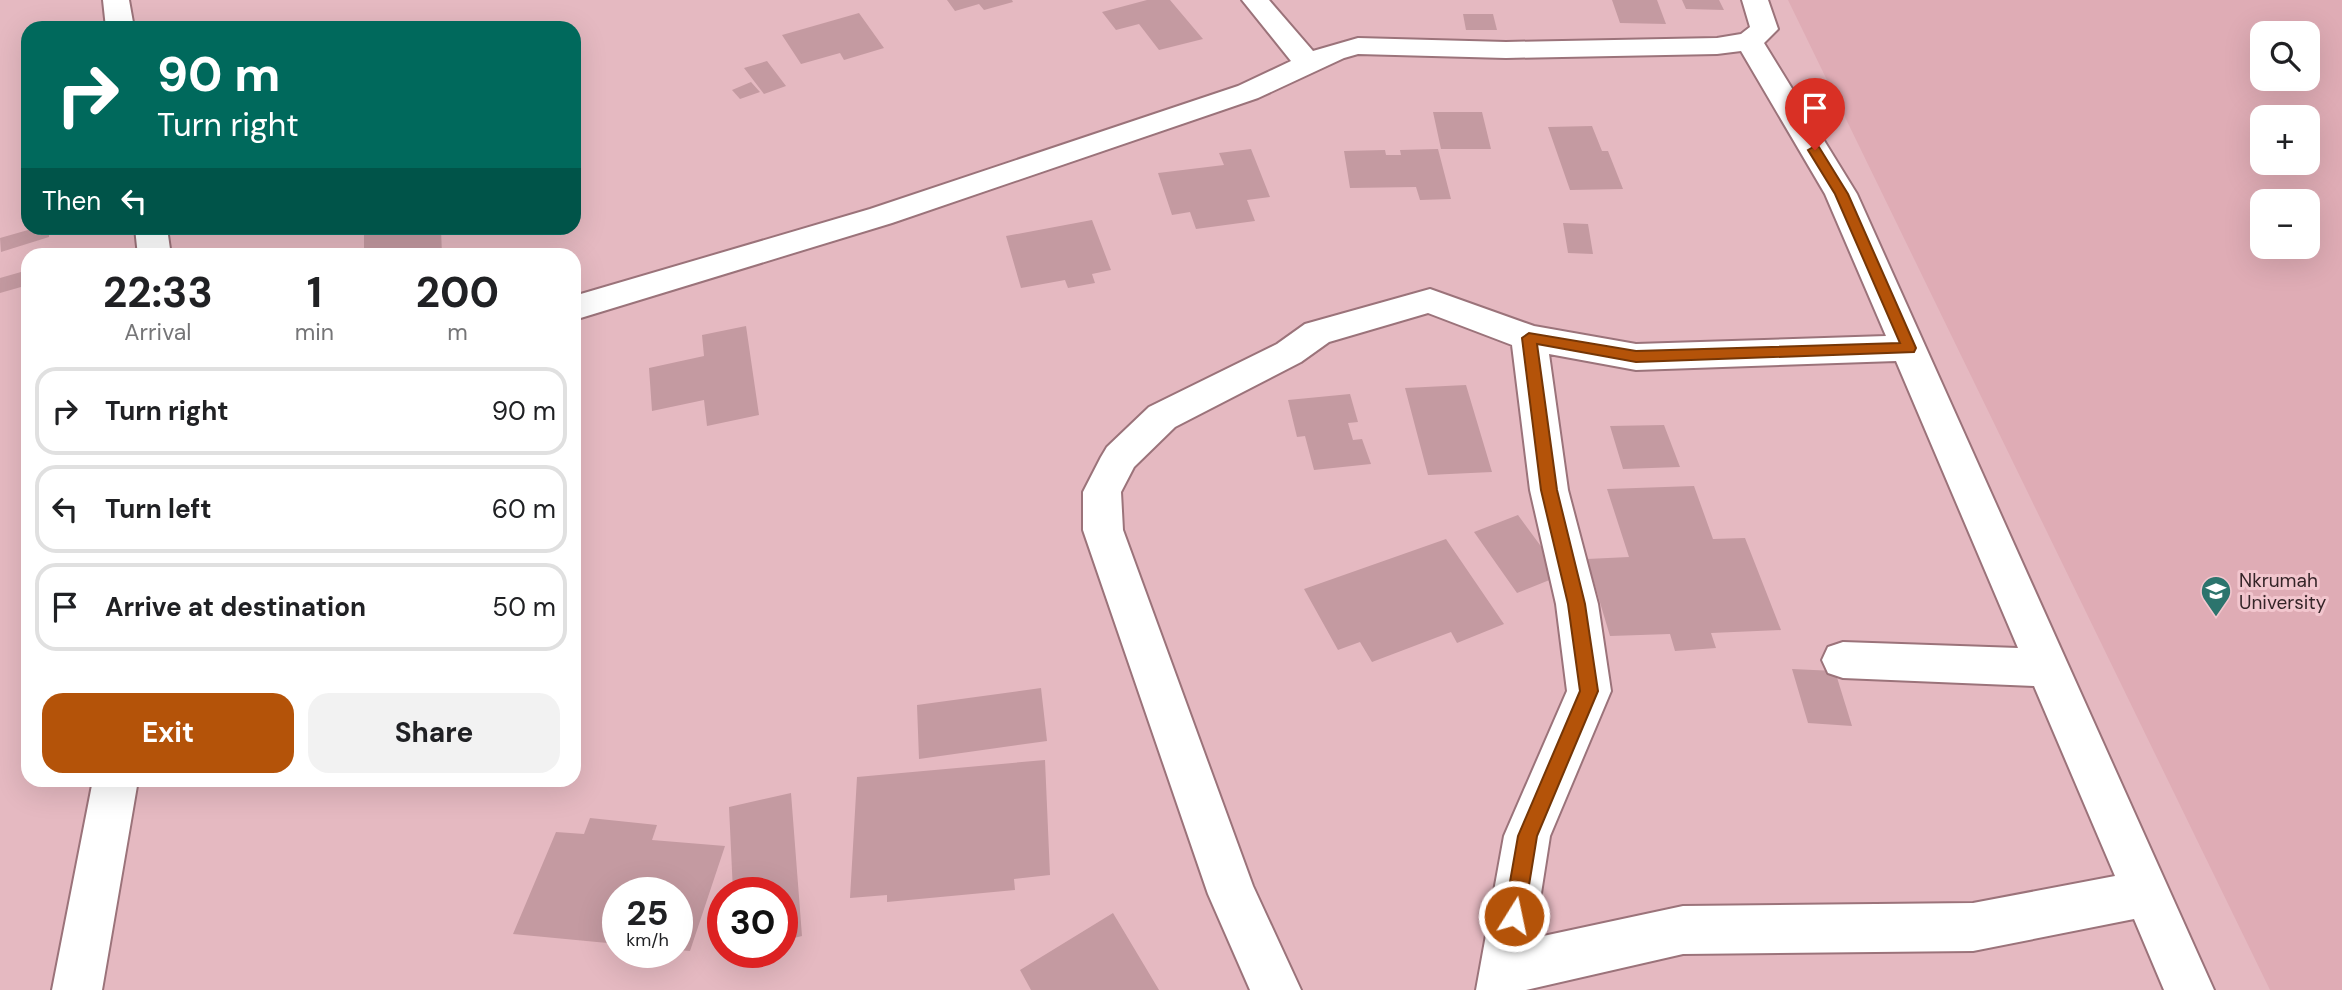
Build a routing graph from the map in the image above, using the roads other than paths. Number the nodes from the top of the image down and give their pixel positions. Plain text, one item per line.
1 (116, 0) edge
2 (1255, 0) edge
3 (1755, 0) edge
4 (119, 21) edge
5 (1749, 41) junction
6 (1310, 65) junction
7 (581, 306) edge
8 (1529, 338) junction
9 (1909, 348) junction
10 (1843, 660) dead end
11 (2049, 668) junction
12 (115, 787) edge
13 (2148, 893) junction
14 (1503, 979) edge
15 (77, 990) edge
16 (1276, 990) edge
17 (2189, 990) edge

1 - 4 street
2 - 6 street
3 - 5 street
5 - 6 street
5 - 9 street
6 - 7 street
8 - 9 street
8 - 14 street
8 - 16 street
9 - 11 street
10 - 11 street
11 - 13 street
12 - 15 street
13 - 14 street
13 - 17 street

